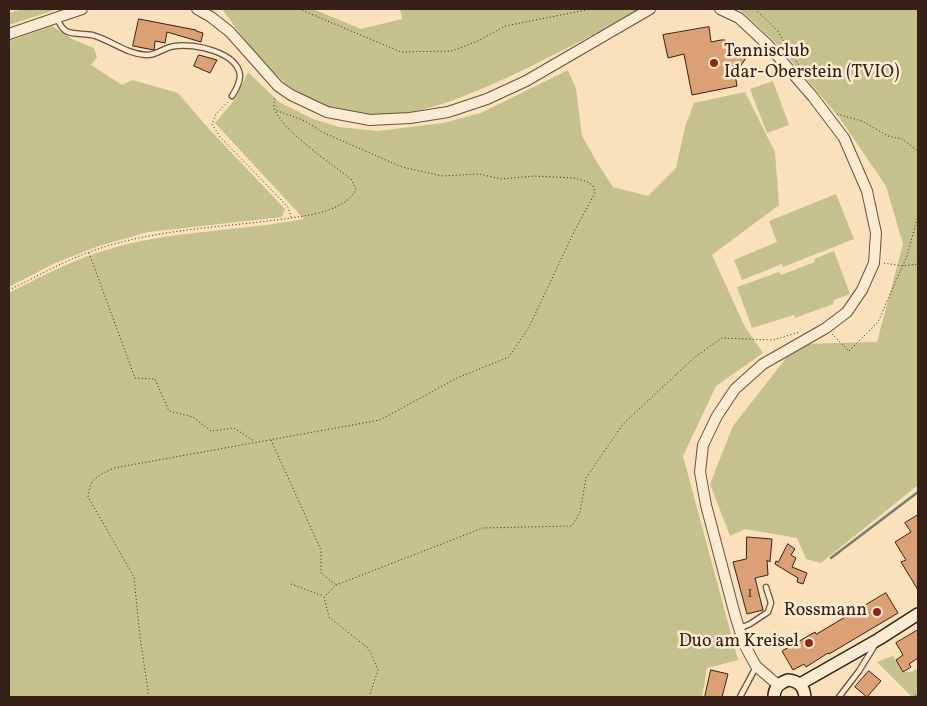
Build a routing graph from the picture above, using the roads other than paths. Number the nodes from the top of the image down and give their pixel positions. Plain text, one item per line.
1 (82, 9) edge
2 (197, 9) edge
3 (650, 9) edge
4 (720, 9) edge
5 (56, 18) junction
6 (9, 34) edge
7 (232, 96) road end
8 (766, 587) dead end
9 (918, 614) edge
10 (739, 629) junction
11 (880, 639) junction
12 (756, 666) junction
13 (800, 684) junction
14 (778, 685) junction
15 (740, 697) edge
16 (774, 697) edge
17 (805, 697) edge
18 (839, 697) edge

1 - 5 street
2 - 3 street
4 - 10 street
5 - 6 street
5 - 7 lane
8 - 10 lane
9 - 11 main road
10 - 12 street
11 - 13 main road
11 - 18 lane
12 - 14 street
12 - 15 lane
13 - 14 main road
13 - 17 main road
14 - 16 main road

